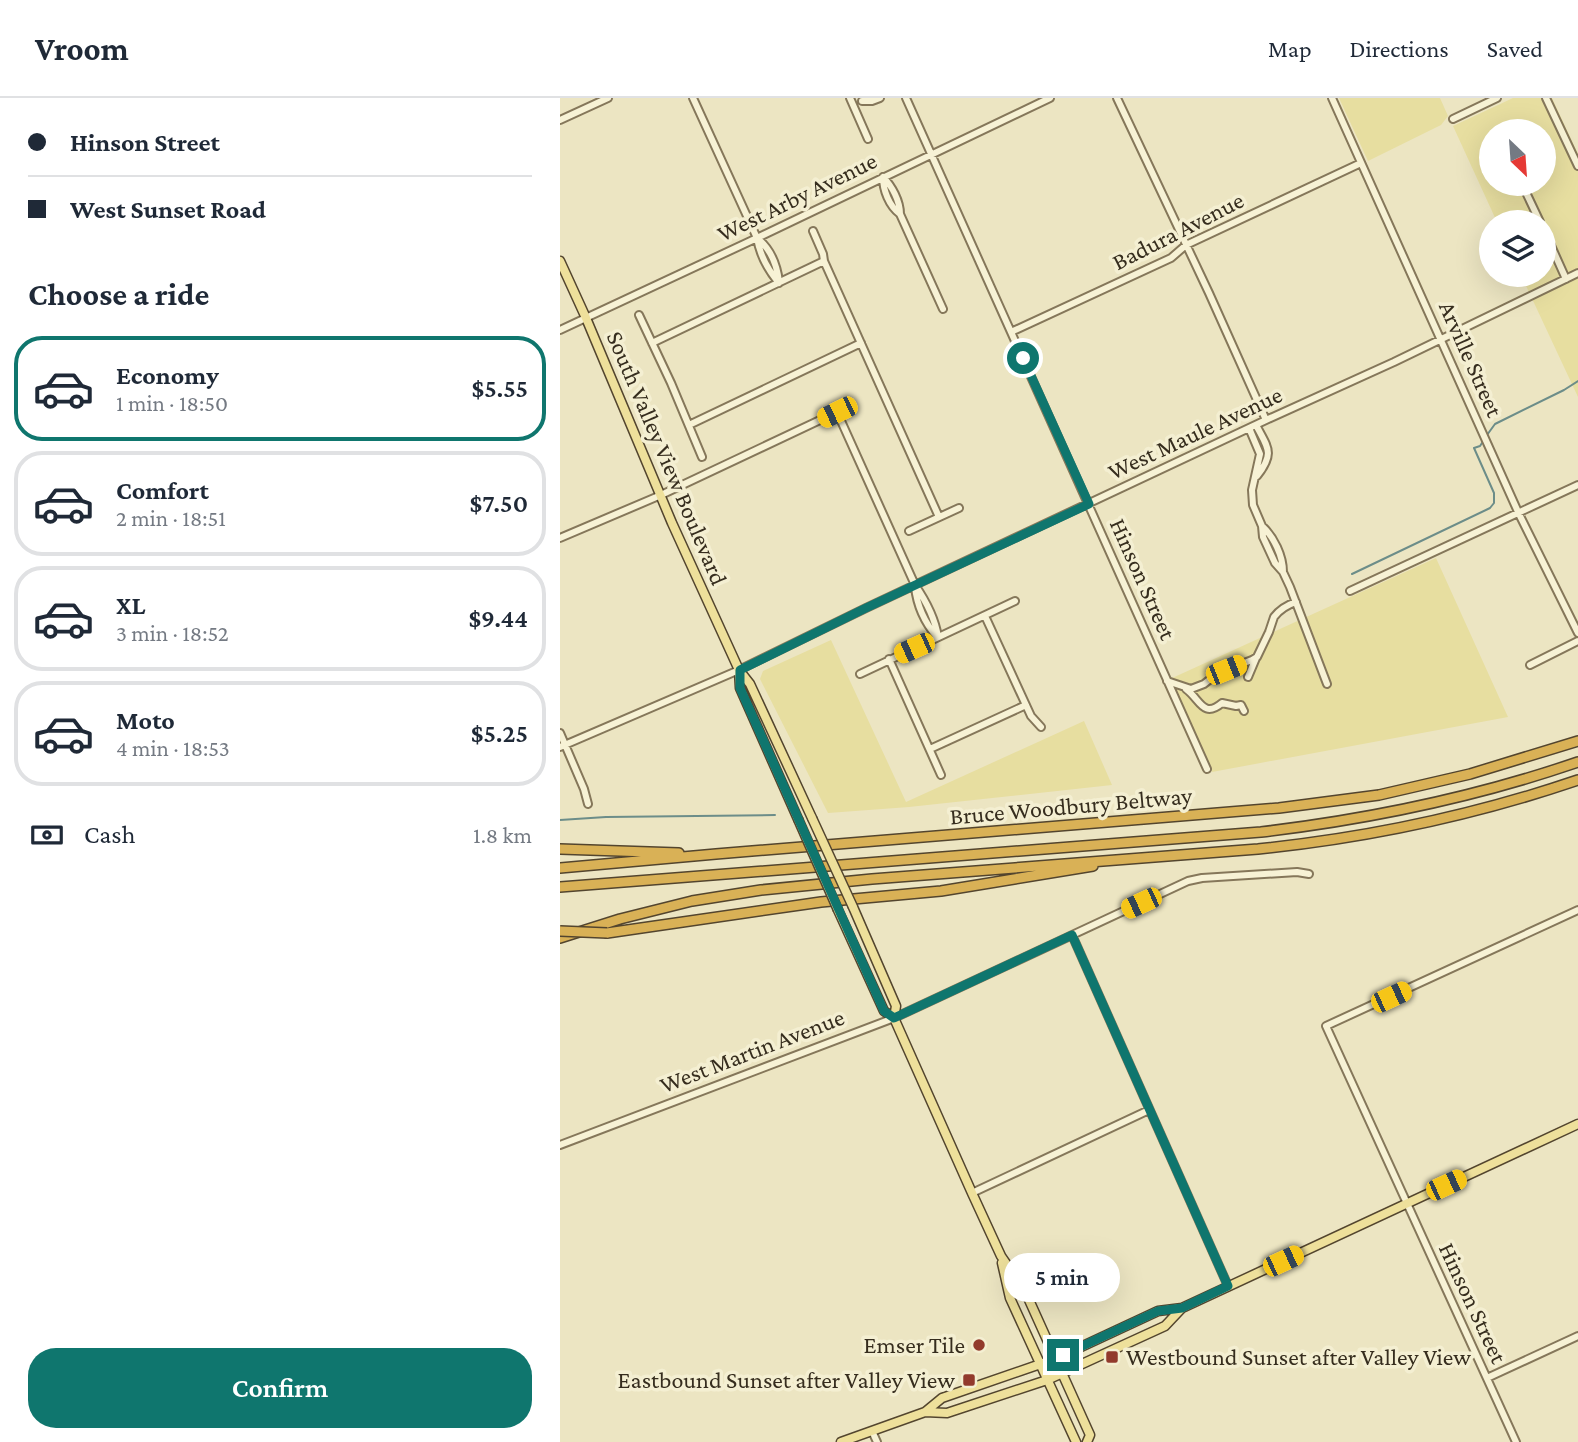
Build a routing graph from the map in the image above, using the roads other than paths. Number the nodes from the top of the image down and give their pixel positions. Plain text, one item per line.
1 (608, 98) edge
2 (693, 98) edge
3 (880, 98) edge
4 (906, 98) edge
5 (1050, 98) edge
6 (1117, 98) edge
7 (1332, 98) edge
8 (1497, 98) edge
9 (1546, 98) edge
10 (863, 100) edge
11 (1489, 100) edge
12 (851, 102) edge
13 (1453, 119) dead end
14 (560, 120) edge
15 (868, 139) dead end
16 (932, 155) junction
17 (1361, 163) junction
18 (1578, 166) edge
19 (883, 177) junction
20 (813, 231) dead end
21 (757, 239) junction
22 (1186, 246) junction
23 (1556, 257) edge
24 (560, 261) edge
25 (824, 261) junction
26 (1578, 273) edge
27 (1566, 279) junction
28 (779, 283) junction
29 (943, 309) dead end
30 (639, 315) dead end
31 (586, 318) junction
32 (560, 330) edge
33 (1011, 332) junction
34 (1441, 339) junction
35 (652, 343) junction
36 (861, 343) junction
37 (1266, 420) junction
38 (689, 425) junction
39 (1253, 426) junction
40 (702, 457) dead end
41 (1578, 485) edge
42 (661, 495) junction
43 (1089, 504) junction
44 (959, 508) dead end
45 (1519, 514) junction
46 (939, 517) junction
47 (909, 531) dead end
48 (560, 538) edge
49 (915, 585) junction
50 (1350, 591) dead end
51 (1015, 601) dead end
52 (1296, 602) junction
53 (985, 616) junction
54 (1578, 633) edge
55 (938, 637) junction
56 (1578, 641) edge
57 (1257, 657) junction
58 (889, 659) junction
59 (1530, 665) dead end
60 (740, 670) junction
61 (860, 674) dead end
62 (1248, 677) dead end
63 (1167, 681) junction
64 (1327, 684) dead end
65 (1185, 688) junction
66 (1026, 705) junction
67 (1244, 711) dead end
68 (1041, 727) dead end
69 (560, 733) edge
70 (1578, 741) edge
71 (563, 745) edge
72 (930, 749) junction
73 (1578, 762) edge
74 (1207, 769) dead end
75 (941, 775) dead end
76 (1578, 780) edge
77 (588, 804) dead end
78 (560, 849) edge
79 (716, 854) junction
80 (1143, 857) junction
81 (560, 868) edge
82 (1309, 874) dead end
83 (560, 887) edge
84 (1578, 910) edge
85 (560, 932) edge
86 (1072, 935) junction
87 (560, 939) edge
88 (894, 1018) junction
89 (1149, 1110) junction
90 (1578, 1124) edge
91 (560, 1145) edge
92 (972, 1193) junction
93 (1406, 1203) junction
94 (1001, 1256) junction
95 (1228, 1286) junction
96 (1182, 1308) junction
97 (1578, 1336) edge
98 (1055, 1359) junction
99 (1040, 1364) junction
100 (1062, 1373) junction
101 (1487, 1378) junction
102 (1047, 1380) junction
103 (925, 1412) junction
104 (872, 1431) junction
105 (841, 1442) edge
106 (877, 1442) edge
107 (1076, 1442) edge
108 (1087, 1442) edge
109 (1516, 1442) edge

1 - 14 street
2 - 21 street
3 - 10 street
4 - 16 street, Hinson Street
5 - 16 street, West Arby Avenue
6 - 22 street
7 - 17 street, Arville Street
8 - 11 street
9 - 18 street
10 - 12 street
11 - 13 street
12 - 15 street
16 - 19 street, West Arby Avenue
16 - 33 street, Hinson Street
17 - 22 street, Badura Avenue
17 - 34 street, Arville Street
19 - 21 street, West Arby Avenue
19 - 29 street
20 - 25 street
21 - 28 street
21 - 31 street, West Arby Avenue
22 - 33 street, Badura Avenue
22 - 37 street
23 - 27 street
24 - 31 main road, South Valley View Boulevard
25 - 28 street
25 - 36 street
26 - 27 street, West Maule Avenue
27 - 34 street, West Maule Avenue
28 - 35 street
30 - 35 street
31 - 32 street, West Arby Avenue
31 - 42 main road, South Valley View Boulevard
33 - 43 street, Hinson Street
34 - 37 street, West Maule Avenue
34 - 45 street, Arville Street
35 - 38 street
36 - 38 street
36 - 46 street
37 - 39 street, West Maule Avenue
38 - 40 street
39 - 43 street, West Maule Avenue
39 - 52 street
41 - 45 street
42 - 48 street
42 - 49 street
42 - 60 main road, South Valley View Boulevard
43 - 49 street, West Maule Avenue
43 - 63 street, Hinson Street
44 - 46 street
45 - 50 street
45 - 54 street, Arville Street
46 - 47 street
49 - 55 street
49 - 60 street, West Maule Avenue
51 - 53 street
52 - 57 street
52 - 64 street
53 - 55 street
53 - 66 street
55 - 58 street
56 - 59 street
57 - 62 street
57 - 65 street
58 - 61 street
58 - 72 street
60 - 71 street, West Maule Avenue
60 - 88 main road, South Valley View Boulevard, bridge
60 - 88 main road, South Valley View Boulevard, bridge
63 - 65 street
63 - 74 street, Hinson Street
65 - 67 street
66 - 68 street
66 - 72 street
69 - 71 street
70 - 79 highway, Bruce Woodbury Beltway
71 - 77 street
72 - 75 street
73 - 83 highway, Bruce Woodbury Beltway
76 - 80 highway
78 - 79 highway
79 - 81 highway, Bruce Woodbury Beltway
80 - 85 highway, bridge
80 - 87 highway
82 - 86 street, West Martin Avenue
84 - 93 street, Hinson Street
86 - 88 street, West Martin Avenue
86 - 89 street
88 - 91 street, West Martin Avenue
88 - 92 main road, South Valley View Boulevard
89 - 92 street
89 - 95 street
90 - 93 main road
92 - 94 main road, South Valley View Boulevard
93 - 95 main road
93 - 101 street, Hinson Street
94 - 98 main road, South Valley View Boulevard
94 - 99 main road, South Valley View Boulevard
95 - 96 main road
96 - 98 main road
96 - 100 main road
97 - 101 street
98 - 99 main road
98 - 100 main road, South Valley View Boulevard
99 - 102 main road, South Valley View Boulevard
99 - 103 main road
100 - 102 main road
100 - 108 main road, South Valley View Boulevard
101 - 109 street, Hinson Street
102 - 103 main road
102 - 107 main road, South Valley View Boulevard
103 - 104 main road
104 - 105 main road
104 - 106 street

